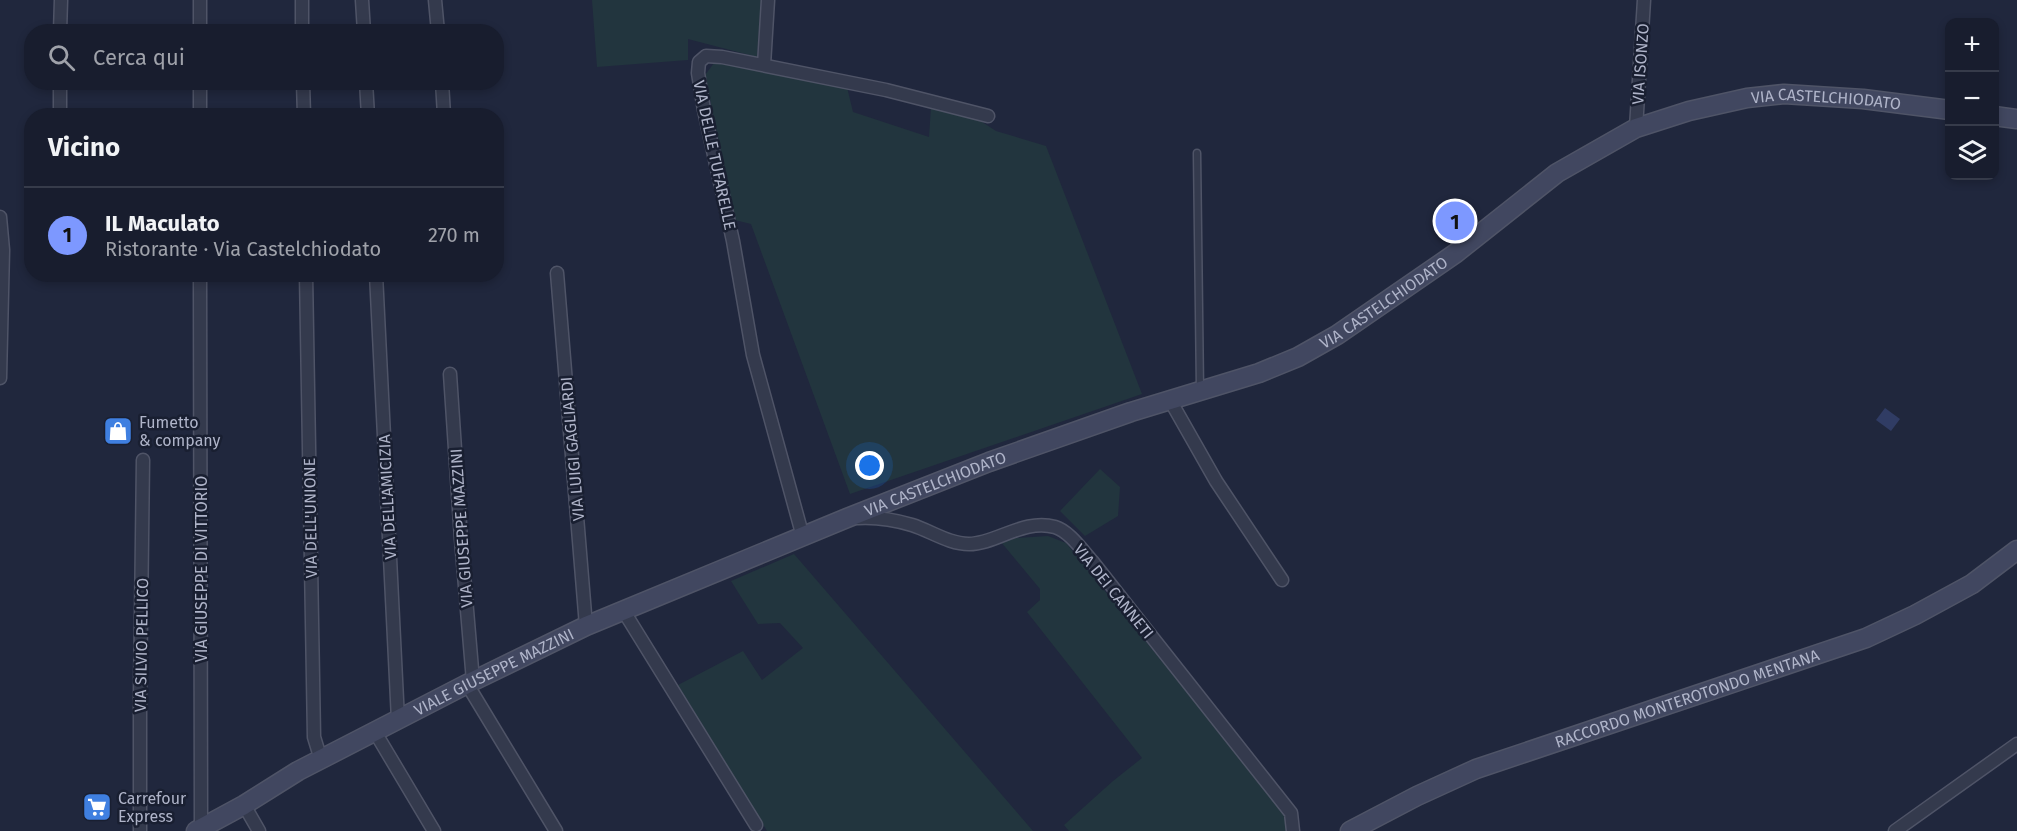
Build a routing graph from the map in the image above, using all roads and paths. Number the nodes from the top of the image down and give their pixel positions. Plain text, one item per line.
1 (61, 0) edge
2 (200, 0) edge
3 (302, 0) edge
4 (362, 0) edge
5 (435, 0) edge
6 (768, 0) edge
7 (1644, 0) edge
8 (60, 24) edge
9 (200, 24) edge
10 (302, 24) edge
11 (364, 24) edge
12 (437, 24) edge
13 (764, 65) junction
14 (60, 90) edge
15 (200, 90) edge
16 (303, 90) edge
17 (366, 90) edge
18 (442, 90) edge
19 (60, 108) edge
20 (200, 108) edge
21 (304, 108) edge
22 (368, 108) edge
23 (444, 108) edge
24 (1945, 109) edge
25 (988, 116) dead end
26 (1999, 117) edge
27 (2017, 119) edge
28 (1635, 128) junction
29 (1197, 153) dead end
30 (0, 217) edge
31 (557, 273) dead end
32 (200, 282) edge
33 (306, 282) edge
34 (376, 282) edge
35 (450, 374) dead end
36 (0, 378) edge
37 (1200, 391) junction
38 (1170, 400) junction
39 (143, 460) dead end
40 (847, 518) junction
41 (803, 537) junction
42 (2017, 550) edge
43 (1282, 580) dead end
44 (623, 610) junction
45 (586, 626) junction
46 (470, 683) junction
47 (398, 720) junction
48 (375, 732) junction
49 (2017, 744) edge
50 (321, 760) junction
51 (244, 805) junction
52 (756, 825) dead end
53 (199, 830) edge
54 (140, 831) edge
55 (259, 831) edge
56 (434, 831) edge
57 (556, 831) edge
58 (1293, 831) edge
59 (1350, 831) edge
60 (1895, 831) edge

1 - 8 street
2 - 9 street
3 - 10 street
4 - 11 street
5 - 12 street
6 - 13 street
7 - 28 street, VIA ISONZO
13 - 25 street, VIA DELLE TUFARELLE
13 - 41 street, VIA DELLE TUFARELLE
14 - 19 street
15 - 20 street
16 - 21 street
17 - 22 street
18 - 23 street
24 - 28 street, VIA CASTELCHIODATO
26 - 27 street
28 - 37 street, VIA CASTELCHIODATO
29 - 37 lane
30 - 36 street
31 - 45 street, VIA LUIGI GAGLIARDI
32 - 53 street, VIA GIUSEPPE DI VITTORIO
33 - 50 street, VIA DELL'UNIONE
34 - 47 street, VIA DELL'AMICIZIA
35 - 46 street, VIA GIUSEPPE MAZZINI
37 - 38 street, VIA CASTELCHIODATO
38 - 40 street, VIA CASTELCHIODATO
38 - 43 street
39 - 54 street, VIA SILVIO PELLICO
40 - 41 street, VIA CASTELCHIODATO
40 - 58 street, VIA DEI CANNETI
41 - 44 street, VIALE GIUSEPPE MAZZINI
42 - 59 street, RACCORDO MONTEROTONDO MENTANA
44 - 45 street, VIALE GIUSEPPE MAZZINI
44 - 52 street
45 - 46 street, VIALE GIUSEPPE MAZZINI
46 - 47 street, VIALE GIUSEPPE MAZZINI
46 - 57 street
47 - 48 street, VIALE GIUSEPPE MAZZINI
48 - 50 street, VIALE GIUSEPPE MAZZINI
48 - 56 street
49 - 60 street
50 - 51 street, VIALE GIUSEPPE MAZZINI
51 - 53 street, VIALE GIUSEPPE MAZZINI
51 - 55 street

